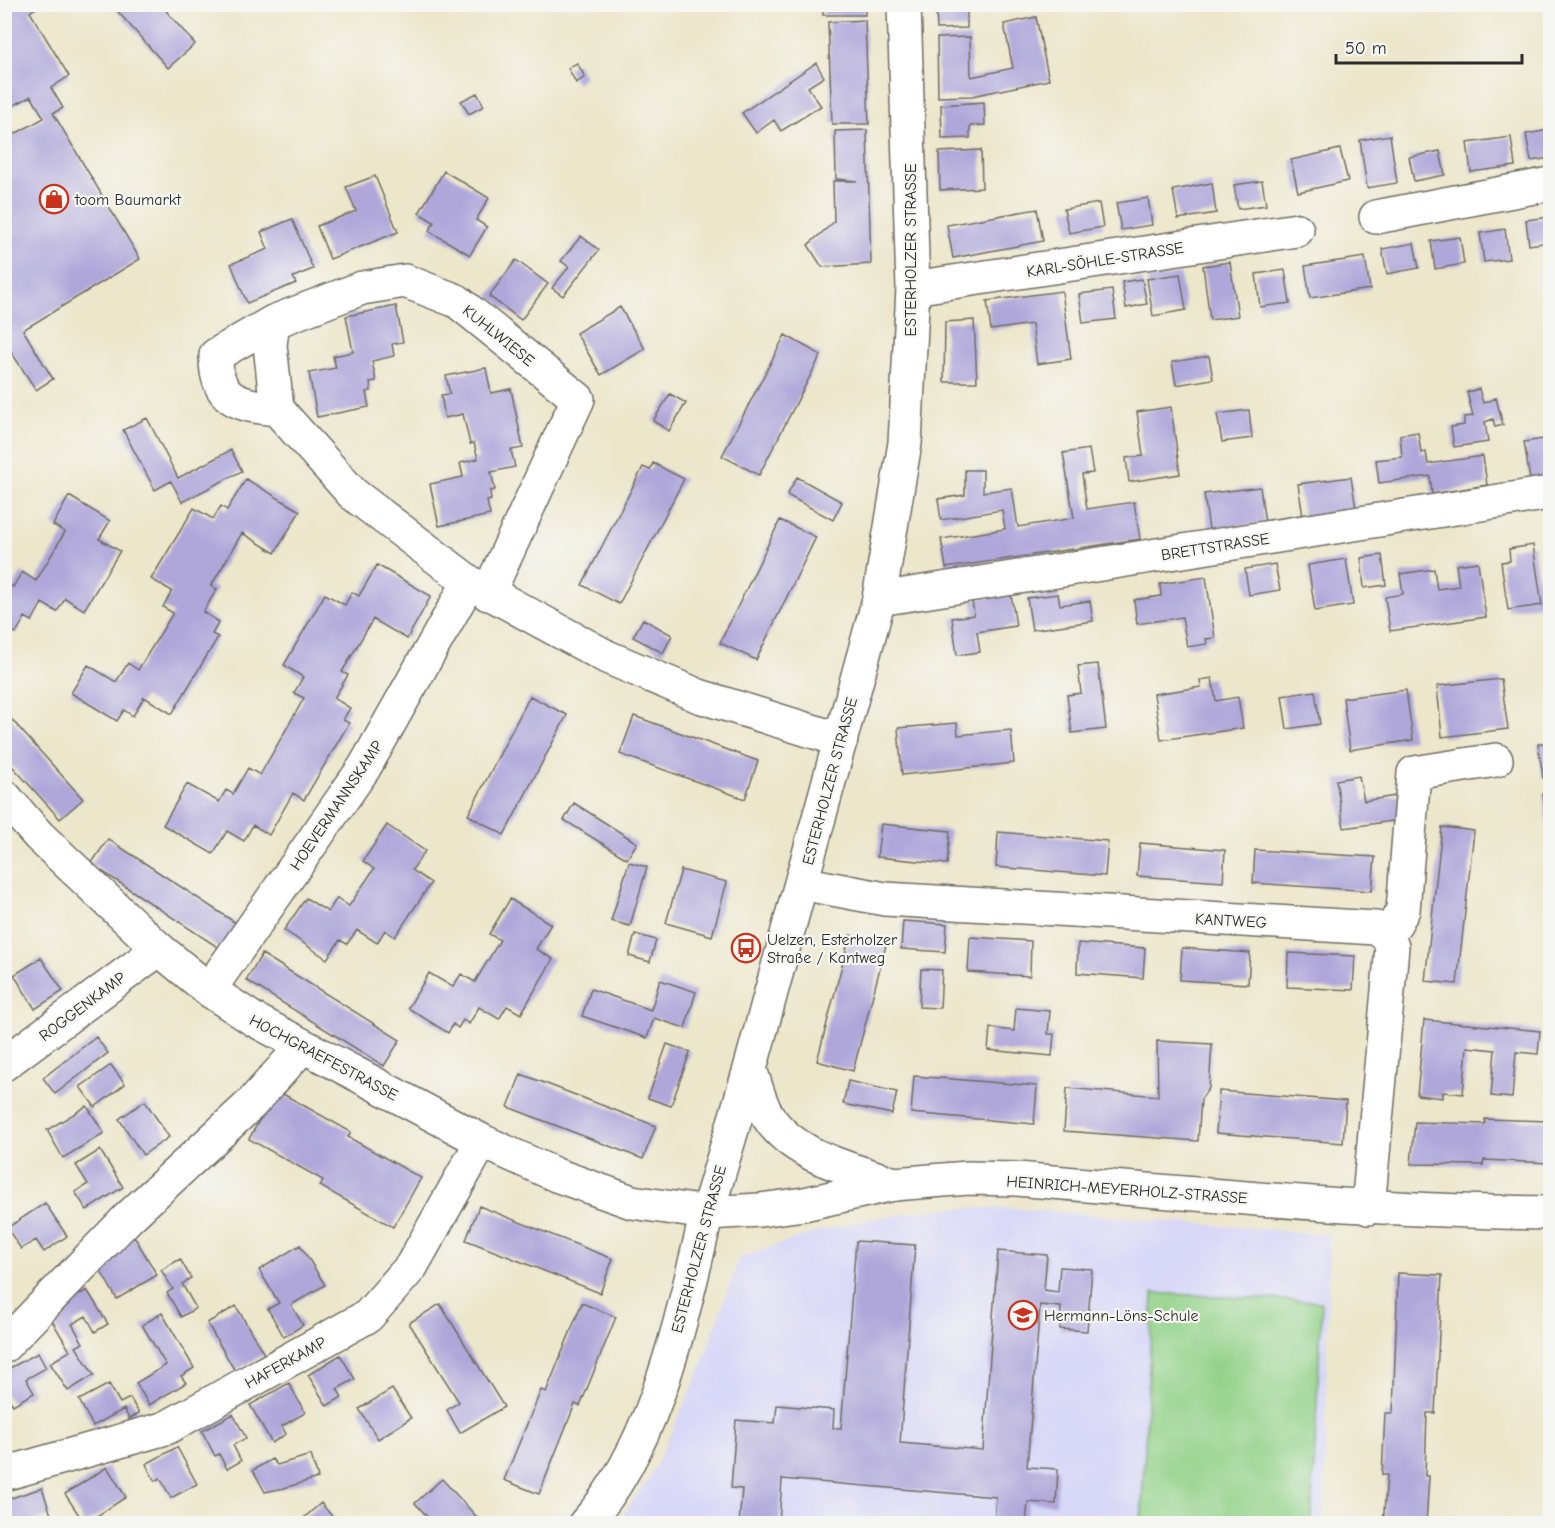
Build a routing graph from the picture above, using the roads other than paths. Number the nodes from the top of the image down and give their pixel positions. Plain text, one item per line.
1 (904, 4) edge
2 (1551, 184) edge
3 (1376, 217) dead end
4 (1297, 230) dead end
5 (913, 288) junction
6 (273, 322) junction
7 (277, 409) junction
8 (1551, 493) edge
9 (478, 588) junction
10 (879, 599) junction
11 (841, 741) junction
12 (1496, 760) dead end
13 (4, 796) edge
14 (801, 883) junction
15 (1388, 936) junction
16 (159, 949) junction
17 (209, 990) junction
18 (303, 1046) junction
19 (4, 1064) edge
20 (750, 1069) junction
21 (482, 1141) junction
22 (894, 1184) junction
23 (1368, 1208) junction
24 (707, 1213) junction
25 (1551, 1213) edge
26 (4, 1346) edge
27 (4, 1474) edge
28 (585, 1524) edge

1 - 5 street, ESTERHOLZER STRASSE
2 - 3 street
4 - 5 street, KARL-SÖHLE-STRASSE
5 - 10 street, ESTERHOLZER STRASSE
6 - 7 street
6 - 7 street, KUHLWIESE
6 - 9 street, KUHLWIESE
7 - 9 street
8 - 10 street, BRETTSTRASSE
9 - 11 street
9 - 17 street, HOEVERMANNSKAMP
10 - 11 street, ESTERHOLZER STRASSE
11 - 14 street, ESTERHOLZER STRASSE
12 - 15 street
13 - 16 street, HOCHGRAEFESTRASSE
14 - 15 street, KANTWEG
14 - 20 street, ESTERHOLZER STRASSE
15 - 23 street
16 - 17 street, HOCHGRAEFESTRASSE
16 - 19 street, ROGGENKAMP
17 - 18 street, HOCHGRAEFESTRASSE
18 - 21 street, HOCHGRAEFESTRASSE
18 - 26 street
20 - 22 street
20 - 24 street, ESTERHOLZER STRASSE
21 - 24 street, HOCHGRAEFESTRASSE
21 - 27 street, HAFERKAMP
22 - 23 street, HEINRICH-MEYERHOLZ-STRASSE
22 - 24 street, HEINRICH-MEYERHOLZ-STRASSE
23 - 25 street, HEINRICH-MEYERHOLZ-STRASSE
24 - 28 street, ESTERHOLZER STRASSE

